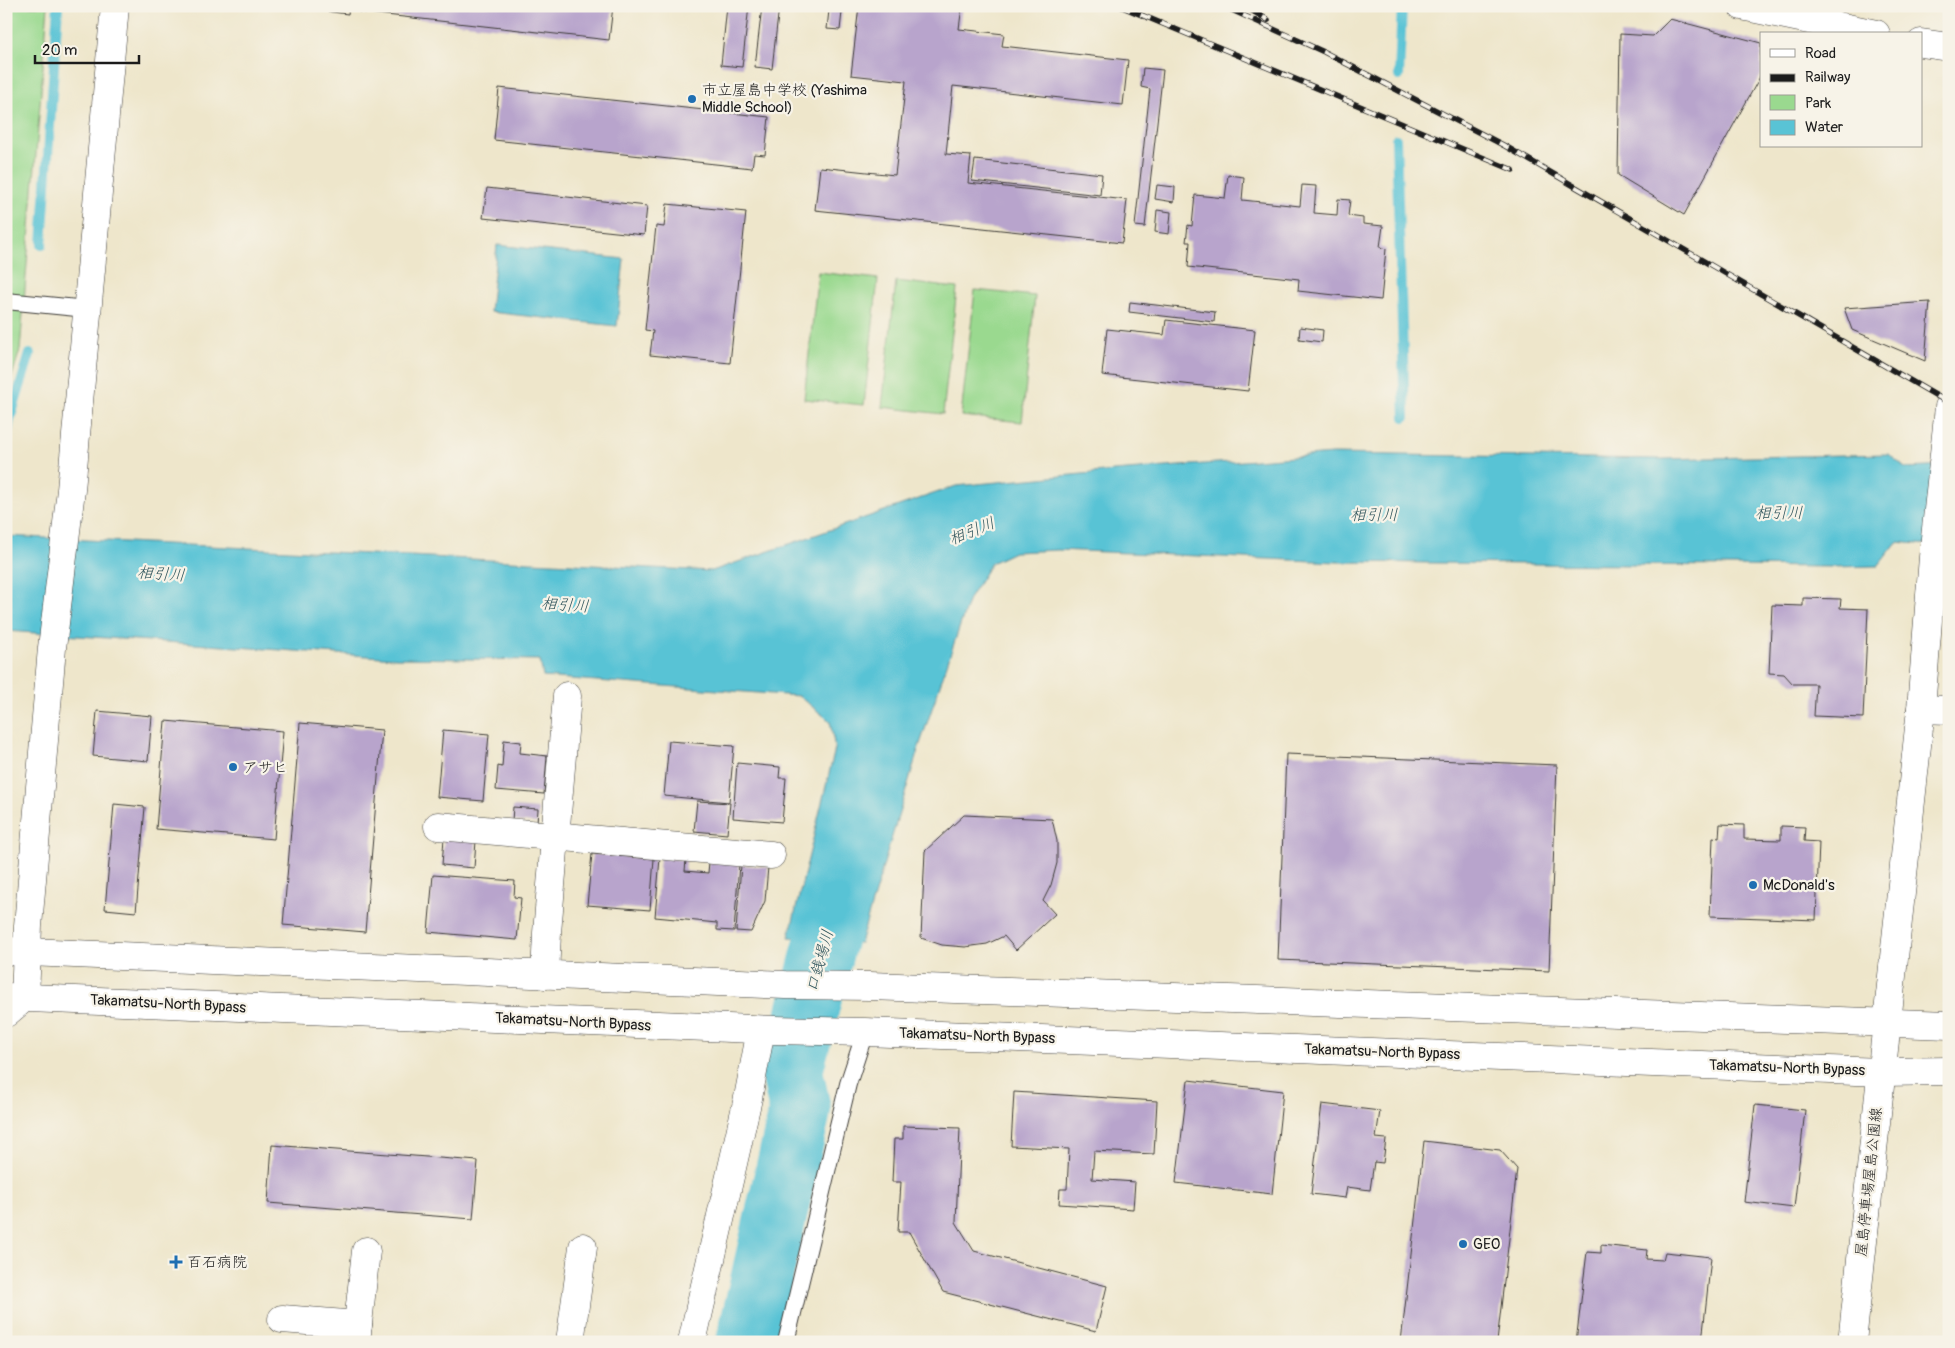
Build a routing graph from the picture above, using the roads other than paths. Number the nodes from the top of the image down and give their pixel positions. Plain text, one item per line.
1 (115, 6) edge
2 (1742, 6) edge
3 (1866, 32) edge
4 (1922, 43) edge
5 (1949, 47) edge
6 (6, 302) edge
7 (87, 309) junction
8 (1949, 407) edge
9 (567, 696) dead end
10 (1921, 709) junction
11 (1949, 710) edge
12 (438, 826) dead end
13 (555, 836) junction
14 (771, 854) dead end
15 (17, 952) edge
16 (545, 974) junction
17 (12, 1002) edge
18 (1887, 1022) junction
19 (1949, 1025) edge
20 (767, 1030) junction
21 (862, 1032) junction
22 (1949, 1071) edge
23 (1882, 1072) junction
24 (584, 1247) dead end
25 (366, 1251) dead end
26 (282, 1319) dead end
27 (357, 1333) edge
28 (570, 1342) edge
29 (692, 1342) edge
30 (786, 1342) edge
31 (1852, 1342) edge

1 - 7 main road
2 - 3 main road
4 - 5 main road
6 - 7 lane
7 - 15 main road
8 - 10 main road, 屋島停車場屋島公園線
9 - 13 main road
10 - 11 main road
10 - 18 main road, 屋島停車場屋島公園線
12 - 13 main road
13 - 14 main road
13 - 16 main road
15 - 16 main road
15 - 17 main road
16 - 18 main road
17 - 20 main road, Takamatsu-North Bypass
18 - 19 main road
18 - 23 main road, 屋島停車場屋島公園線
20 - 21 main road, Takamatsu-North Bypass
20 - 29 main road
21 - 23 main road, Takamatsu-North Bypass
21 - 30 lane
22 - 23 main road, Takamatsu-North Bypass
23 - 31 main road, 屋島停車場屋島公園線
24 - 28 main road
25 - 27 main road
26 - 27 main road

